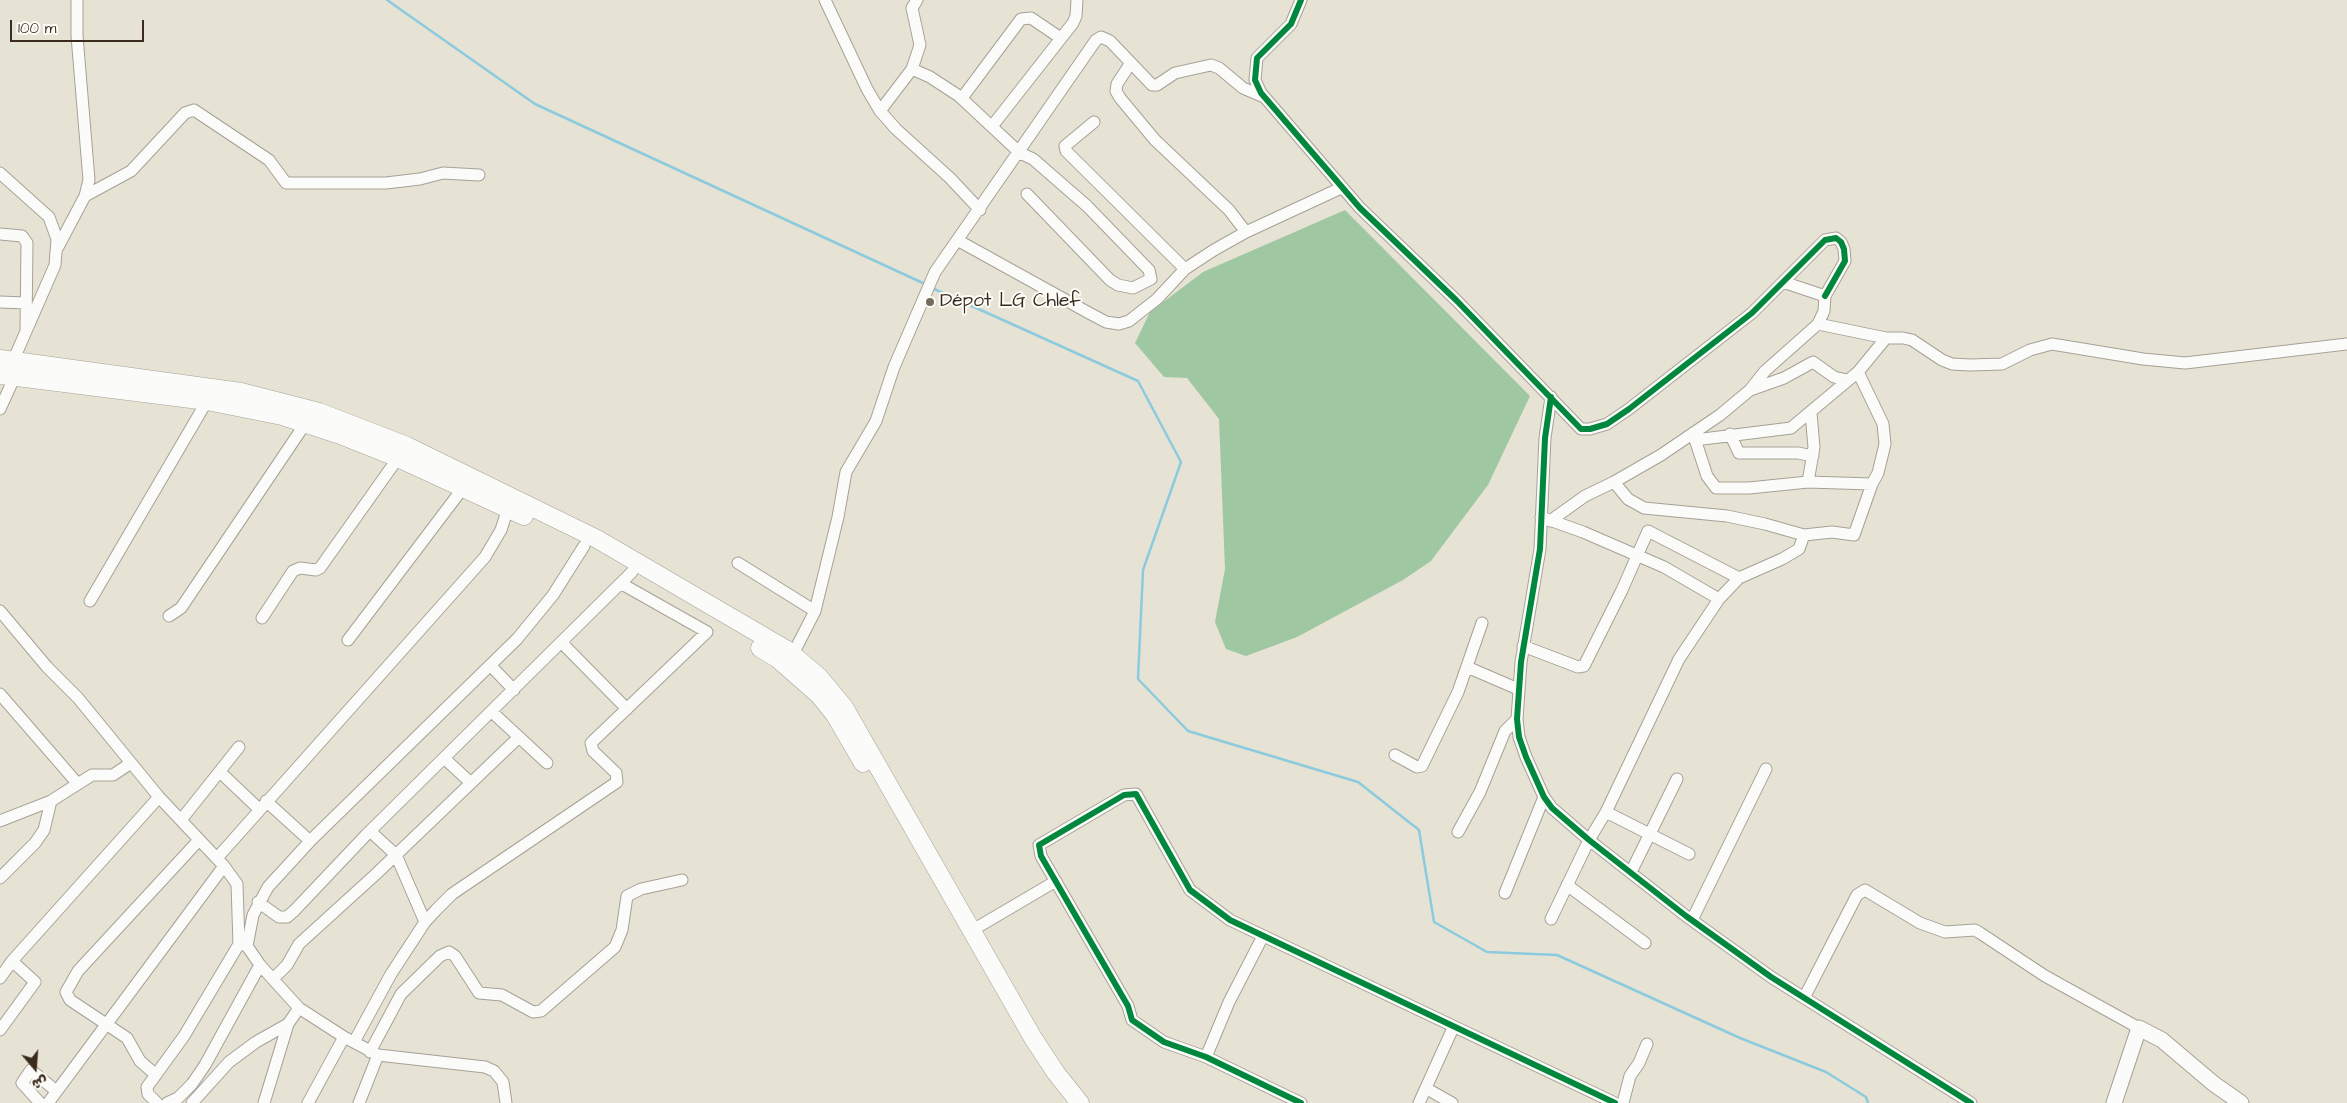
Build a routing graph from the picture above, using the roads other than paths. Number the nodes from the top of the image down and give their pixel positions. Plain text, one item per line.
1 (77, 0) edge
2 (825, 0) edge
3 (917, 0) edge
4 (1076, 0) edge
5 (1301, 0) edge
6 (1060, 38) junction
7 (1130, 64) junction
8 (912, 69) junction
9 (1264, 96) junction
10 (962, 98) junction
11 (880, 111) junction
12 (1094, 122) dead end
13 (993, 125) junction
14 (1020, 153) junction
15 (0, 173) edge
16 (479, 175) dead end
17 (1342, 188) junction
18 (1027, 194) dead end
19 (85, 196) junction
20 (980, 210) junction
21 (1246, 232) junction
22 (0, 234) edge
23 (958, 241) junction
24 (58, 247) junction
25 (1185, 269) junction
26 (1783, 282) junction
27 (1825, 296) junction
28 (0, 302) edge
29 (26, 304) junction
30 (1818, 324) junction
31 (26, 334) junction
32 (1886, 338) junction
33 (2347, 344) edge
34 (7, 368) edge
35 (1858, 372) junction
36 (1847, 380) junction
37 (1750, 390) junction
38 (1551, 397) junction
39 (207, 401) junction
40 (0, 409) edge
41 (1811, 413) junction
42 (305, 424) junction
43 (1730, 434) junction
44 (1694, 437) junction
45 (396, 451) junction
46 (1813, 456) junction
47 (1614, 482) junction
48 (1808, 482) junction
49 (1872, 484) junction
50 (463, 488) junction
51 (508, 508) junction
52 (1546, 519) junction
53 (1804, 536) junction
54 (586, 542) junction
55 (1637, 555) junction
56 (738, 563) dead end
57 (627, 578) junction
58 (1739, 578) junction
59 (1719, 599) junction
60 (90, 601) dead end
61 (0, 611) edge
62 (815, 611) junction
63 (169, 616) dead end
64 (262, 618) dead end
65 (1482, 623) dead end
66 (348, 640) dead end
67 (562, 643) junction
68 (1523, 646) junction
69 (792, 661) junction
70 (491, 666) junction
71 (1467, 667) junction
72 (1518, 689) junction
73 (514, 690) junction
74 (0, 694) edge
75 (627, 709) junction
76 (492, 712) junction
77 (1517, 719) junction
78 (519, 737) junction
79 (239, 747) dead end
80 (1395, 754) dead end
81 (445, 759) junction
82 (131, 763) junction
83 (548, 763) dead end
84 (1766, 769) dead end
85 (220, 772) junction
86 (1677, 779) dead end
87 (77, 783) junction
88 (471, 783) junction
89 (159, 797) junction
90 (1544, 797) junction
91 (51, 801) junction
92 (263, 805) junction
93 (1606, 812) junction
94 (0, 820) edge
95 (181, 820) junction
96 (370, 831) junction
97 (1458, 832) dead end
98 (1649, 835) junction
99 (199, 840) junction
100 (1589, 840) junction
101 (310, 842) junction
102 (1689, 854) dead end
103 (396, 855) junction
104 (220, 862) junction
105 (1630, 872) junction
106 (0, 878) edge
107 (682, 880) dead end
108 (1056, 881) junction
109 (1567, 886) junction
110 (1505, 893) dead end
111 (258, 902) junction
112 (1551, 919) dead end
113 (1692, 920) junction
114 (425, 922) junction
115 (967, 933) junction
116 (1263, 936) junction
117 (1645, 943) dead end
118 (243, 945) junction
119 (12, 961) junction
120 (260, 965) junction
121 (0, 978) edge
122 (273, 979) junction
123 (1804, 998) junction
124 (299, 1008) junction
125 (106, 1024) junction
126 (288, 1024) junction
127 (1454, 1028) junction
128 (2139, 1028) junction
129 (0, 1030) edge
130 (349, 1040) junction
131 (1647, 1044) dead end
132 (374, 1054) junction
133 (1206, 1057) junction
134 (156, 1075) junction
135 (1427, 1089) junction
136 (55, 1090) junction
137 (40, 1103) edge
138 (48, 1103) edge
139 (157, 1103) edge
140 (167, 1103) edge
141 (192, 1103) edge
142 (264, 1103) edge
143 (308, 1103) edge
144 (359, 1103) edge
145 (506, 1103) edge
146 (1066, 1103) edge
147 (1080, 1103) edge
148 (1301, 1103) edge
149 (1419, 1103) edge
150 (1452, 1103) edge
151 (1615, 1103) edge
152 (1623, 1103) edge
153 (1972, 1103) edge
154 (2114, 1103) edge
155 (2241, 1103) edge

1 - 19 street
2 - 11 street
3 - 8 street
4 - 6 street
5 - 9 street
6 - 10 street
6 - 13 street
7 - 9 street
7 - 14 street
7 - 21 street
8 - 10 street
8 - 11 street
9 - 17 street
10 - 13 street
11 - 20 street
12 - 25 street
13 - 14 street
14 - 18 street
14 - 20 street
15 - 24 street
16 - 19 street
17 - 21 street
17 - 38 street
19 - 24 street
20 - 23 street
21 - 25 street
22 - 29 street
23 - 25 street
23 - 62 street
24 - 31 street
26 - 27 street
26 - 27 street
26 - 38 street
27 - 30 street
28 - 29 street
29 - 31 street
30 - 32 street
30 - 37 street
31 - 34 street
32 - 33 street
32 - 35 street
34 - 39 main road
34 - 40 street
34 - 45 main road
35 - 36 street
35 - 49 street
36 - 37 street
36 - 41 street
37 - 44 street
38 - 52 street
39 - 42 main road
39 - 60 street
41 - 43 street
41 - 46 street
42 - 45 main road
42 - 63 street
43 - 44 street
43 - 46 street
44 - 47 street
44 - 48 street
45 - 50 main road
45 - 54 main road
45 - 64 street
46 - 48 street
47 - 52 street
47 - 53 street
48 - 49 street
49 - 53 street
50 - 51 main road
50 - 66 street
51 - 54 main road
51 - 92 street
52 - 55 street
52 - 68 street
53 - 58 street
54 - 57 main road
54 - 69 main road
54 - 70 street
55 - 58 street
55 - 59 street
55 - 68 street
56 - 62 street
57 - 67 street
57 - 69 main road
57 - 75 street
58 - 59 street
59 - 93 street
61 - 82 street
62 - 69 street
65 - 71 street
67 - 73 street
67 - 75 street
68 - 72 street
69 - 115 main road
70 - 73 street
70 - 101 street
71 - 72 street
71 - 80 street
72 - 77 street
73 - 76 street
74 - 87 street
75 - 114 street
76 - 78 street
76 - 81 street
77 - 90 street
77 - 97 street
78 - 83 street
78 - 88 street
79 - 85 street
81 - 88 street
81 - 96 street
82 - 87 street
82 - 89 street
84 - 113 street
85 - 92 street
85 - 95 street
86 - 98 street
87 - 91 street
88 - 103 street
89 - 95 street
89 - 119 street
90 - 100 street
90 - 110 street
91 - 94 street
91 - 106 street
92 - 101 street
92 - 104 street
93 - 98 street
93 - 100 street
95 - 99 street
96 - 103 street
96 - 111 street
98 - 102 street
98 - 105 street
99 - 104 street
99 - 125 street
100 - 105 street
100 - 109 street
101 - 111 street
103 - 114 street
103 - 122 street
104 - 118 street
104 - 125 street
105 - 113 street
107 - 132 street
108 - 115 street
108 - 116 street
108 - 133 street
109 - 112 street
109 - 117 street
111 - 118 street
113 - 123 street
114 - 130 street
115 - 146 main road
115 - 147 main road
116 - 127 street
116 - 133 street
118 - 120 street
118 - 134 street
119 - 121 street
119 - 129 street
120 - 122 street
120 - 140 street
122 - 124 street
123 - 128 street
123 - 153 street
124 - 126 street
124 - 130 street
125 - 134 street
125 - 136 street
126 - 141 street
126 - 142 street
127 - 135 street
127 - 151 street
128 - 154 main road
128 - 155 main road
130 - 132 street
130 - 143 street
131 - 152 street
132 - 144 street
132 - 145 street
133 - 148 street
134 - 139 street
135 - 149 street
135 - 150 street
136 - 137 street
136 - 138 street

